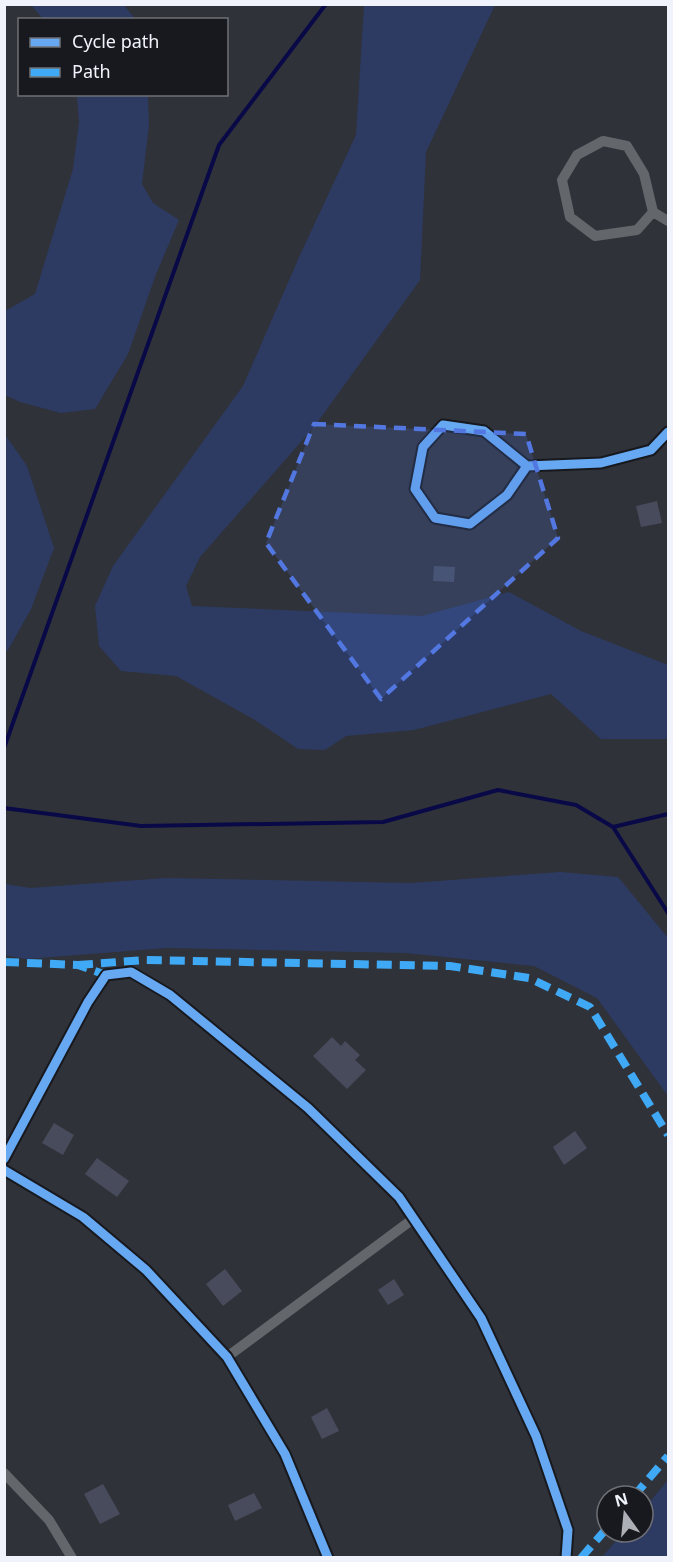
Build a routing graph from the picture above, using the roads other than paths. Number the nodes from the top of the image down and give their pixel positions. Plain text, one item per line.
1 (653, 212) junction
2 (669, 221) edge
3 (669, 432) edge
4 (526, 466) junction
5 (4, 1159) edge
6 (4, 1170) edge
7 (413, 1219) junction
8 (227, 1357) junction
9 (4, 1473) edge
10 (72, 1557) edge
11 (328, 1557) edge
12 (567, 1557) edge

1 - 1 street
1 - 2 street
3 - 4 street
4 - 4 street
5 - 7 street
6 - 8 street
7 - 8 street
7 - 12 street
8 - 11 street
9 - 10 street

